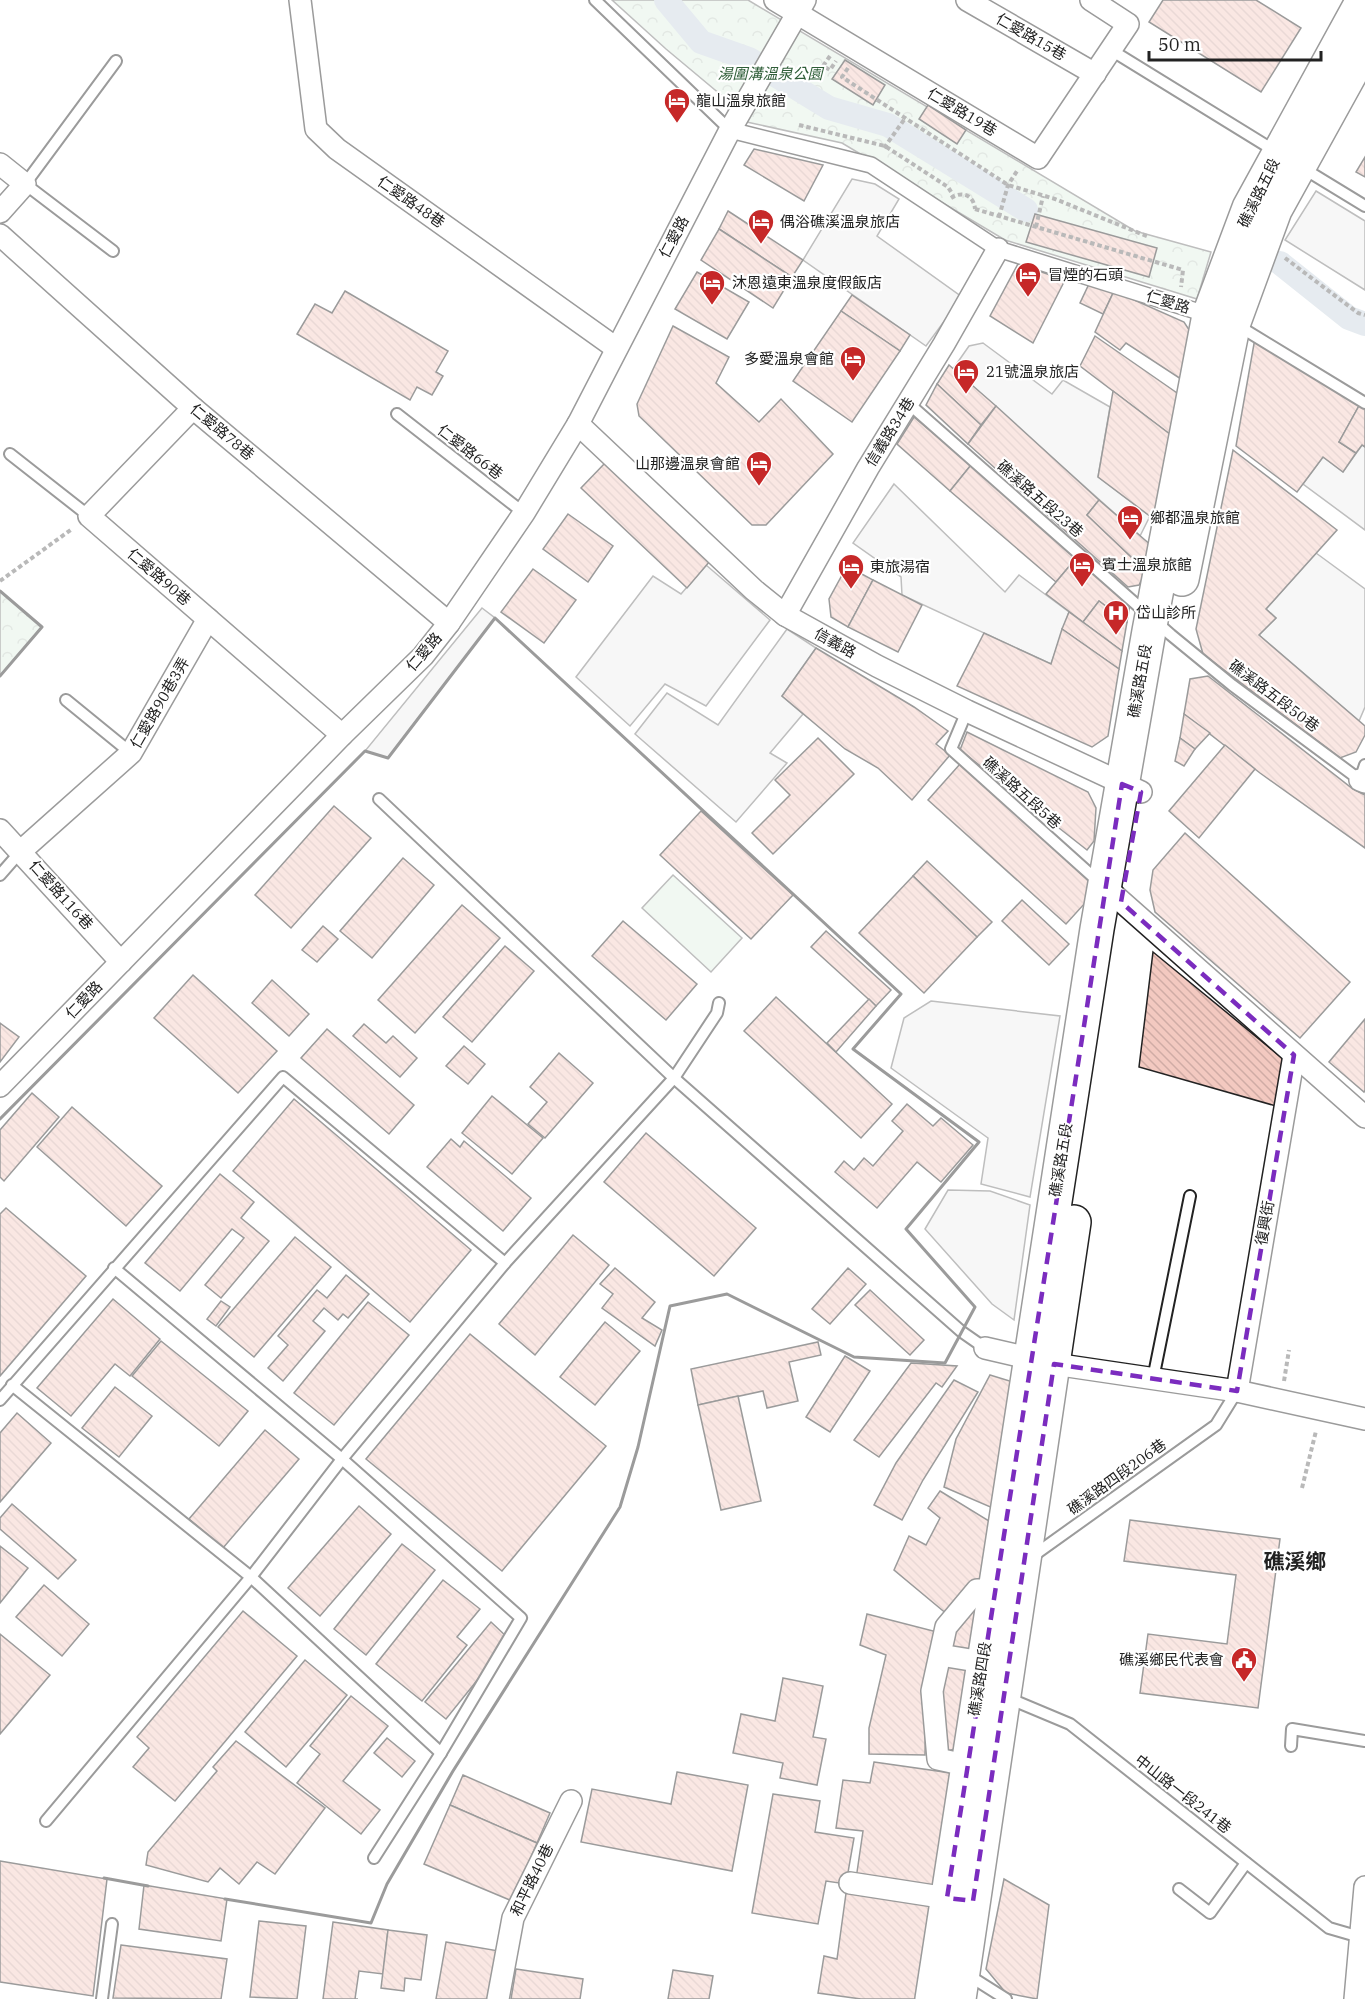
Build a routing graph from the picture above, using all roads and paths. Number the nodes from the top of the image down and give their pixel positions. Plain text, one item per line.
1 (300, 0) edge
2 (595, 0) edge
3 (775, 0) edge
4 (967, 0) edge
5 (1091, 0) edge
6 (1364, 0) edge
7 (801, 7) edge
8 (1365, 47) edge
9 (1112, 50) junction
10 (116, 61) dead end
11 (1095, 74) junction
12 (842, 77) dead end
13 (906, 117) junction
14 (730, 130) junction
15 (885, 146) dead end
16 (1290, 160) junction
17 (0, 164) edge
18 (25, 184) junction
19 (1008, 184) junction
20 (948, 187) dead end
21 (953, 196) dead end
22 (1043, 196) junction
23 (1365, 206) edge
24 (975, 209) dead end
25 (0, 212) edge
26 (999, 217) junction
27 (1036, 226) junction
28 (0, 235) edge
29 (1149, 237) dead end
30 (1263, 241) junction
31 (998, 249) junction
32 (113, 251) dead end
33 (1365, 315) edge
34 (1213, 316) junction
35 (616, 348) junction
36 (908, 403) junction
37 (1365, 403) edge
38 (193, 408) junction
39 (397, 414) dead end
40 (578, 424) junction
41 (10, 454) dead end
42 (524, 513) junction
43 (89, 516) junction
44 (0, 581) edge
45 (785, 615) junction
46 (208, 619) junction
47 (449, 623) junction
48 (1161, 626) junction
49 (66, 700) dead end
50 (967, 711) junction
51 (342, 735) junction
52 (131, 753) junction
53 (1363, 776) edge
54 (1131, 788) junction
55 (379, 799) dead end
56 (0, 830) edge
57 (21, 851) junction
58 (0, 875) edge
59 (1112, 894) junction
60 (121, 962) junction
61 (719, 1003) dead end
62 (1294, 1055) junction
63 (674, 1078) junction
64 (0, 1086) edge
65 (1365, 1117) edge
66 (1190, 1196) dead end
67 (505, 1263) junction
68 (114, 1268) junction
69 (985, 1348) joint
70 (1289, 1350) dead end
71 (1042, 1362) junction
72 (1153, 1379) junction
73 (12, 1385) junction
74 (1237, 1391) junction
75 (0, 1400) edge
76 (1281, 1401) junction
77 (1321, 1410) junction
78 (1365, 1419) edge
79 (342, 1459) junction
80 (1302, 1488) dead end
81 (1010, 1571) junction
82 (251, 1577) junction
83 (940, 1654) junction
84 (993, 1679) junction
85 (1365, 1741) edge
86 (1291, 1746) dead end
87 (441, 1753) junction
88 (979, 1768) junction
89 (571, 1801) dead end
90 (46, 1821) dead end
91 (374, 1858) dead end
92 (1246, 1863) junction
93 (850, 1883) dead end
94 (1365, 1887) edge
95 (1179, 1889) dead end
96 (960, 1900) junction
97 (112, 1924) dead end
98 (1360, 1937) junction
99 (961, 1985) edge
100 (102, 1999) edge
101 (498, 1999) edge
102 (932, 1999) edge
103 (1006, 1999) edge
104 (1355, 1999) edge

1 - 35 street, 仁愛路48巷
2 - 14 lane
3 - 7 street
4 - 11 street, 仁愛路15巷
5 - 9 street
6 - 16 main road, 礁溪路五段
7 - 11 street, 仁愛路19巷
7 - 14 street, 仁愛路
8 - 16 main road, 礁溪路五段
9 - 11 street
9 - 16 lane
10 - 18 lane
12 - 13 path
13 - 15 path
13 - 19 path
14 - 31 street, 仁愛路
14 - 35 street, 仁愛路
16 - 23 lane
16 - 30 main road, 礁溪路五段
16 - 34 main road, 礁溪路五段
17 - 18 street
18 - 25 street
18 - 32 lane
19 - 22 path
19 - 26 path
20 - 21 path
22 - 27 path
22 - 29 path
24 - 26 path
26 - 27 path
27 - 34 path
28 - 38 street, 仁愛路78巷
30 - 33 path
30 - 34 main road, 礁溪路五段
31 - 34 street, 仁愛路
31 - 36 street, 信義路34巷
34 - 37 lane
34 - 48 main road, 礁溪路五段
35 - 40 street, 仁愛路
36 - 45 street, 信義路34巷
36 - 48 lane, 礁溪路五段23巷
38 - 43 street
38 - 47 street, 仁愛路78巷
39 - 42 lane, 仁愛路66巷
40 - 42 street, 仁愛路
40 - 45 street, 信義路
41 - 43 lane
42 - 47 street, 仁愛路
43 - 44 path
43 - 46 street, 仁愛路90巷
45 - 50 street, 信義路
46 - 51 street, 仁愛路90巷
46 - 52 street, 仁愛路90巷3弄
47 - 51 street, 仁愛路
48 - 53 lane, 礁溪路五段50巷
48 - 54 main road, 礁溪路五段
49 - 52 lane
50 - 54 street, 信義路
50 - 59 lane, 礁溪路五段5巷
51 - 60 street, 仁愛路
52 - 57 street, 仁愛路90巷3弄
54 - 59 main road, 礁溪路五段
55 - 63 lane
56 - 57 street, 仁愛路116巷
57 - 58 lane
57 - 60 street, 仁愛路116巷
59 - 62 street
59 - 71 main road, 礁溪路五段
60 - 64 street, 仁愛路
61 - 63 lane
62 - 65 street
62 - 74 street, 復興街
63 - 67 lane
63 - 69 lane
66 - 72 lane
67 - 68 lane
67 - 79 lane
68 - 73 lane
68 - 79 lane
69 - 71 street
70 - 76 path
71 - 72 street
71 - 81 main road, 礁溪路四段
72 - 74 street
73 - 75 lane
73 - 82 lane
74 - 76 street
74 - 81 lane, 礁溪路四段206巷
76 - 77 street
77 - 78 street
77 - 80 path
79 - 82 lane
79 - 87 lane
81 - 83 street
81 - 84 main road, 礁溪路四段
82 - 87 lane
82 - 90 lane
83 - 84 street
83 - 88 street
84 - 88 main road, 礁溪路四段
84 - 92 lane, 中山路一段241巷
85 - 86 lane
87 - 91 lane
88 - 96 main road, 礁溪路四段
89 - 101 street, 和平路40巷
92 - 95 lane
92 - 98 lane, 中山路一段241巷
93 - 96 street
94 - 98 street
96 - 99 main road, 礁溪路四段
96 - 102 main road, 礁溪路四段
97 - 100 lane
98 - 104 street
99 - 103 lane

